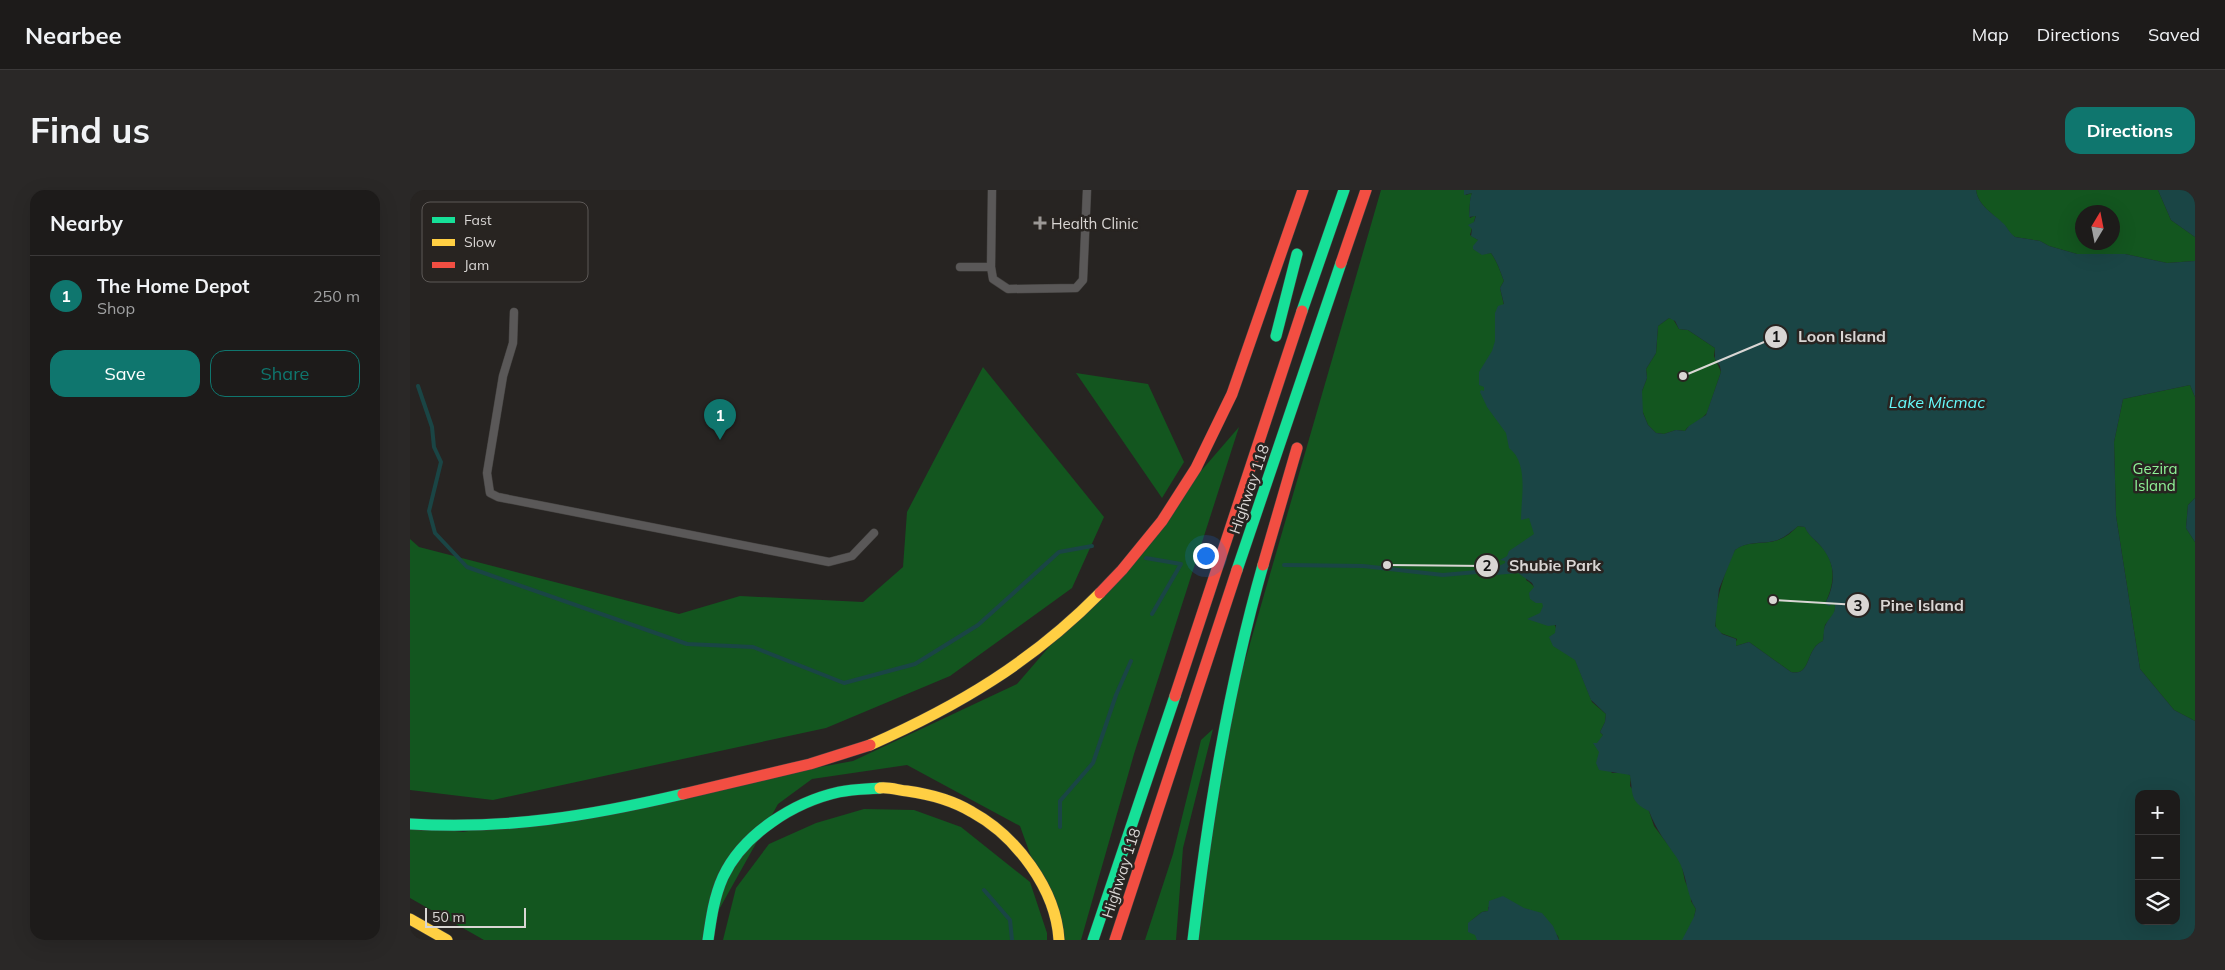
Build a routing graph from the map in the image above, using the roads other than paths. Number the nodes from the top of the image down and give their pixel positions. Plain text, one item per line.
1 (992, 190) edge
2 (1088, 190) edge
3 (1303, 190) edge
4 (1314, 190) edge
5 (1344, 190) edge
6 (1366, 190) edge
7 (1376, 190) edge
8 (1309, 208) dead end
9 (1300, 244) dead end
10 (960, 267) dead end
11 (991, 267) junction
12 (1346, 286) dead end
13 (514, 312) dead end
14 (1272, 351) dead end
15 (1301, 434) dead end
16 (1242, 457) dead end
17 (874, 534) dead end
18 (410, 824) edge
19 (1121, 859) junction
20 (410, 919) edge
21 (447, 940) edge
22 (708, 940) edge
23 (1060, 940) edge
24 (1094, 940) edge
25 (1115, 940) edge
26 (1193, 940) edge

1 - 11 lane
2 - 11 lane
3 - 18 highway
4 - 8 highway
5 - 19 highway, Highway 118
6 - 25 highway, Highway 118
7 - 12 highway
9 - 14 highway
10 - 11 lane
13 - 17 lane
15 - 26 highway
16 - 19 highway
19 - 24 highway, Highway 118
20 - 21 highway
22 - 23 highway

